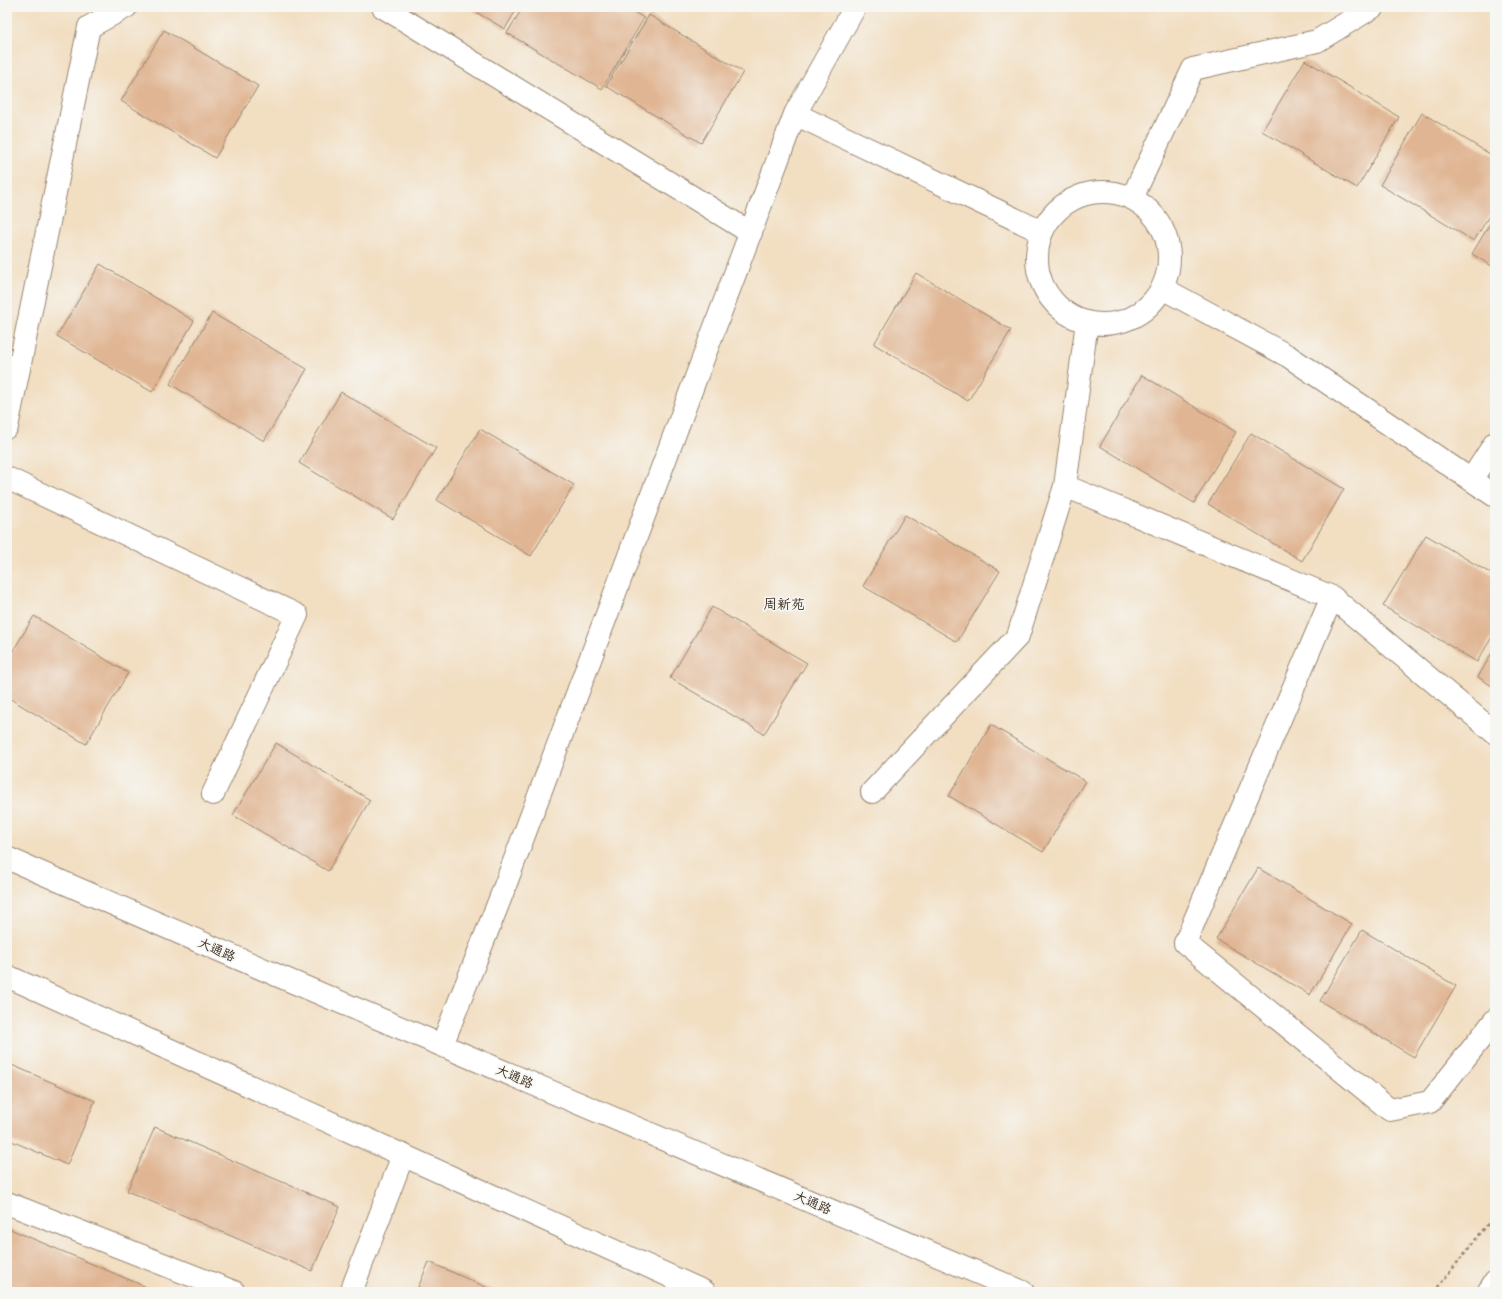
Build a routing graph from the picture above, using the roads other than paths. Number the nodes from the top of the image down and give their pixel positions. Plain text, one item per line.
1 (126, 7) edge
2 (383, 7) edge
3 (855, 7) edge
4 (1373, 7) edge
5 (795, 114) junction
6 (1132, 198) junction
7 (1042, 232) junction
8 (751, 233) junction
9 (1162, 288) junction
10 (1087, 322) junction
11 (7, 427) edge
12 (1495, 443) edge
13 (7, 478) edge
14 (1471, 480) junction
15 (1065, 486) junction
16 (1495, 496) edge
17 (1332, 597) junction
18 (1495, 733) edge
19 (872, 792) dead end
20 (214, 794) dead end
21 (7, 858) edge
22 (7, 976) edge
23 (1495, 1020) edge
24 (442, 1045) junction
25 (403, 1155) junction
26 (7, 1203) edge
27 (1495, 1282) edge
28 (234, 1292) edge
29 (351, 1292) edge
30 (705, 1292) edge
31 (1023, 1292) edge
32 (1488, 1292) edge

1 - 11 street
2 - 8 street
3 - 5 street
4 - 6 street
5 - 7 street
5 - 8 street
6 - 7 street
6 - 9 street
7 - 10 street
8 - 24 street
9 - 10 street
9 - 14 street
10 - 15 street
12 - 14 street
13 - 20 street
14 - 16 street
15 - 17 street
15 - 19 street
17 - 18 street
17 - 23 street
21 - 24 street, 大通路
22 - 25 street
24 - 31 street, 大通路
25 - 29 street
25 - 30 street
26 - 28 street
27 - 32 street

